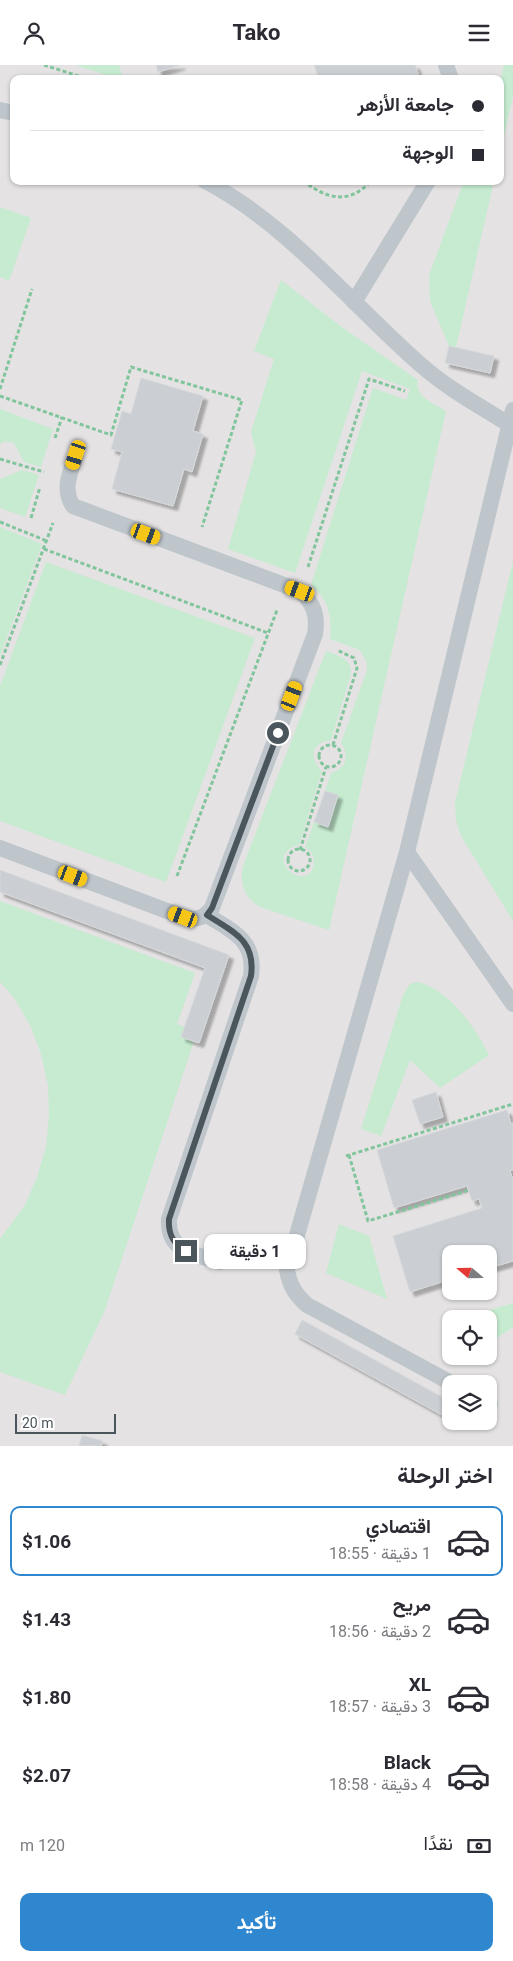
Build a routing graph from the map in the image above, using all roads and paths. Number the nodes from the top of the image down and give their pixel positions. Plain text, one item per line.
1 (44, 65) edge
2 (75, 75) edge
3 (213, 185) edge
4 (309, 185) edge
5 (367, 185) edge
6 (426, 185) edge
7 (32, 289) dead end
8 (354, 302) junction
9 (0, 389) edge
10 (405, 391) dead end
11 (0, 396) edge
12 (511, 418) edge
13 (76, 455) dead end
14 (0, 459) edge
15 (68, 479) junction
16 (68, 498) junction
17 (0, 522) edge
18 (47, 541) junction
19 (44, 549) junction
20 (195, 552) junction
21 (300, 591) junction
22 (278, 608) dead end
23 (268, 633) junction
24 (313, 640) junction
25 (0, 665) edge
26 (333, 745) junction
27 (326, 767) junction
28 (0, 848) edge
29 (300, 850) junction
30 (407, 852) junction
31 (177, 876) dead end
32 (207, 915) junction
33 (513, 1004) edge
34 (513, 1104) edge
35 (349, 1155) junction
36 (318, 1164) junction
37 (469, 1190) dead end
38 (220, 1262) dead end
39 (442, 1378) edge

1 - 2 path
3 - 8 lane
4 - 5 path
6 - 8 lane
7 - 9 path
8 - 12 lane
10 - 21 path
11 - 20 path
12 - 30 lane
13 - 15 lane
14 - 15 path
15 - 16 lane
16 - 18 path
16 - 20 lane
17 - 18 path
18 - 19 path
19 - 23 path
19 - 25 path
20 - 21 lane
21 - 24 lane
22 - 23 path
23 - 31 path
24 - 26 path
24 - 32 lane
26 - 27 path
26 - 27 path
27 - 29 path
28 - 32 lane
29 - 29 path
30 - 33 lane
30 - 36 lane
32 - 38 lane
34 - 35 path
35 - 36 path
35 - 37 path
36 - 39 lane

